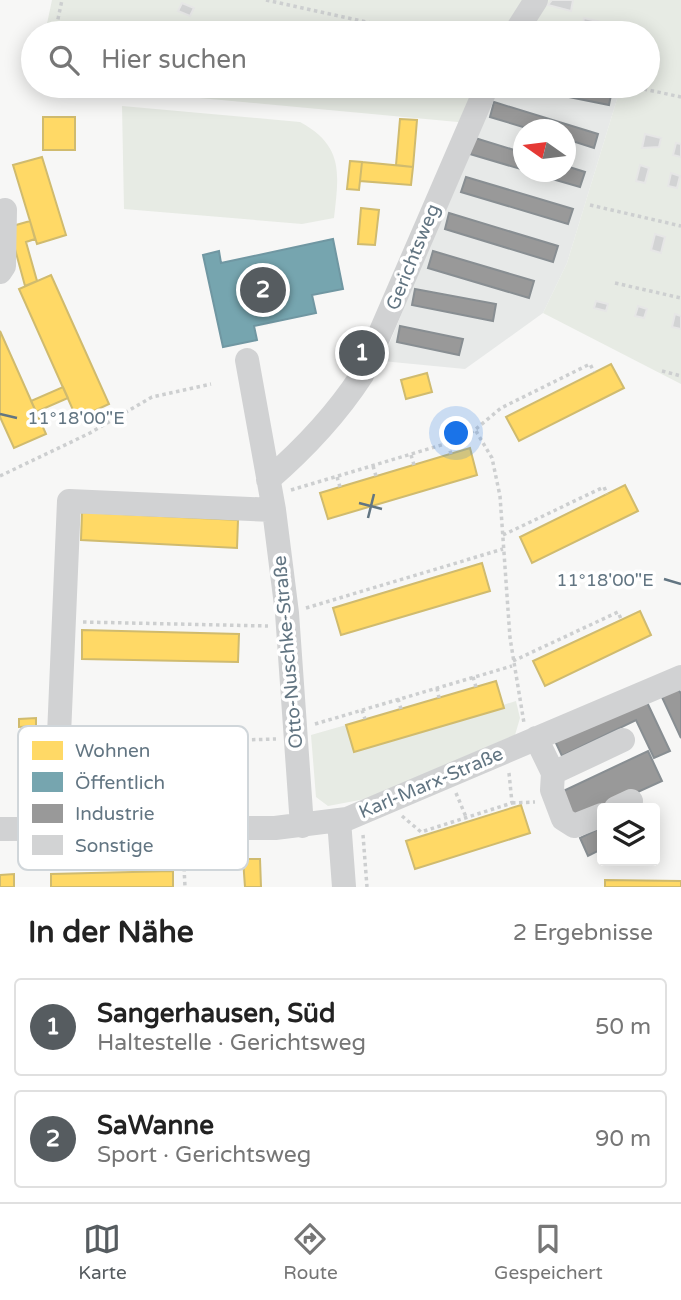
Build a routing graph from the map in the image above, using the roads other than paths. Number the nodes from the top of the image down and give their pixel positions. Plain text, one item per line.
1 (536, 0) edge
2 (523, 21) edge
3 (482, 98) edge
4 (5, 210) dead end
5 (0, 272) edge
6 (247, 360) dead end
7 (271, 495) junction
8 (681, 677) edge
9 (59, 726) edge
10 (624, 740) dead end
11 (523, 744) junction
12 (553, 773) junction
13 (597, 817) edge
14 (351, 824) junction
15 (302, 826) junction
16 (248, 827) edge
17 (0, 830) edge
18 (18, 830) edge
19 (344, 887) edge

1 - 2 street
3 - 7 street, Gerichtsweg
4 - 5 street
6 - 7 street, Otto-Nuschke-Straße
7 - 9 street
7 - 15 street, Otto-Nuschke-Straße
8 - 11 street, Karl-Marx-Straße
10 - 12 street
11 - 12 street
11 - 14 street, Karl-Marx-Straße
12 - 13 street
14 - 15 street, Karl-Marx-Straße
14 - 19 street
15 - 16 street, Karl-Marx-Straße
17 - 18 street, Karl-Marx-Straße

